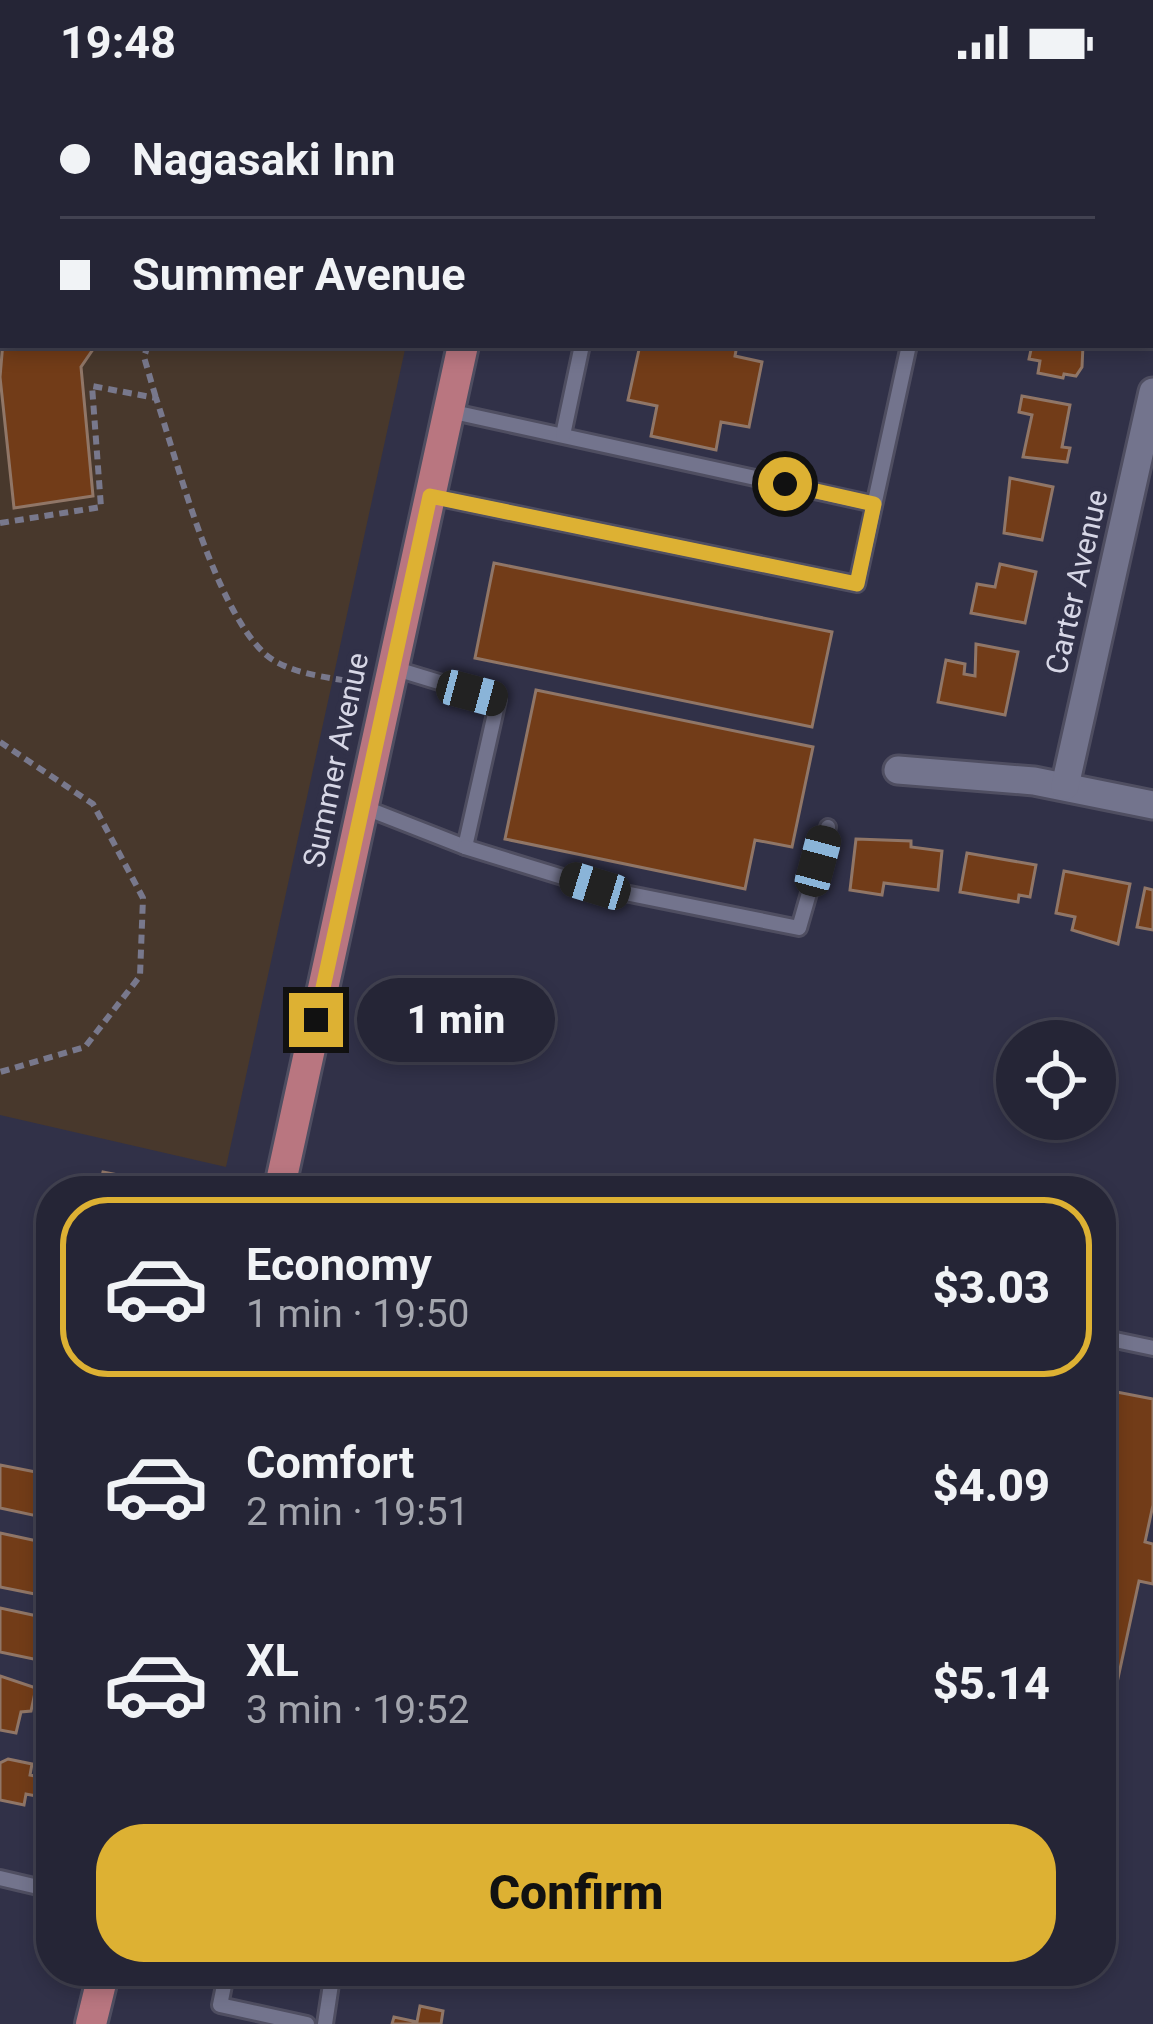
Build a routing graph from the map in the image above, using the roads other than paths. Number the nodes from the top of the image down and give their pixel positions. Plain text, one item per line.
1 (462, 348) edge
2 (581, 348) edge
3 (908, 348) edge
4 (1153, 392) edge
5 (449, 411) junction
6 (563, 435) junction
7 (430, 496) junction
8 (874, 504) junction
9 (391, 678) junction
10 (898, 770) dead end
11 (1064, 786) junction
12 (1153, 805) edge
13 (363, 807) junction
14 (827, 827) dead end
15 (464, 847) junction
16 (282, 1176) edge
17 (1116, 1339) edge
18 (1153, 1348) edge
19 (0, 1878) edge
20 (36, 1886) edge
21 (100, 1986) edge
22 (223, 1986) edge
23 (331, 1986) edge
24 (91, 2024) edge
25 (307, 2024) edge
26 (325, 2024) edge

1 - 5 main road, Summer Avenue
2 - 6 lane
3 - 8 lane
4 - 11 street, Carter Avenue
5 - 6 lane
5 - 7 main road, Summer Avenue
6 - 8 lane
7 - 8 lane
7 - 9 main road, Summer Avenue
9 - 13 main road, Summer Avenue
9 - 15 lane
10 - 11 street
11 - 12 street
13 - 15 lane
13 - 16 main road, Summer Avenue
14 - 15 lane
17 - 18 lane
19 - 20 lane
21 - 24 main road
22 - 25 lane
23 - 26 lane

